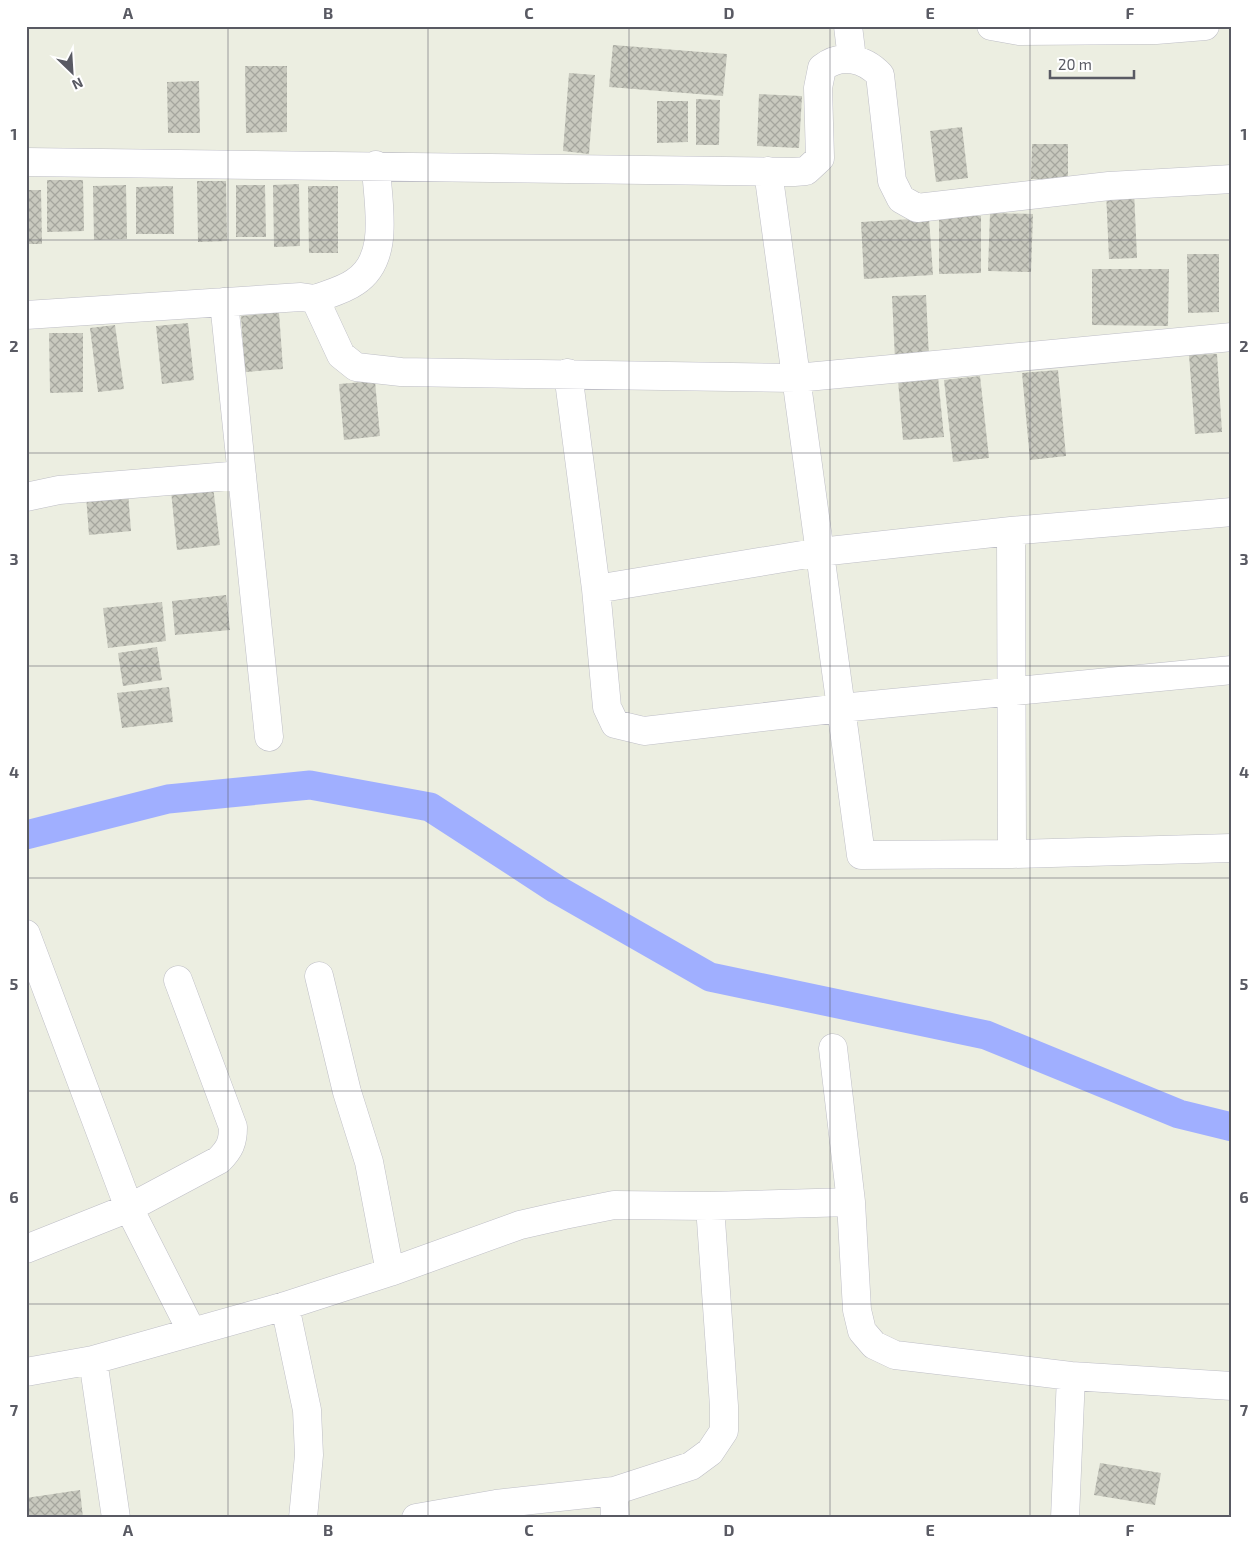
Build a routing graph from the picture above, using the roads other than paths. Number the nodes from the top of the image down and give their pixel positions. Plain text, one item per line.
1 (848, 26) edge
2 (991, 26) edge
3 (1205, 26) edge
4 (852, 59) junction
5 (26, 162) edge
6 (376, 165) junction
7 (768, 171) junction
8 (1232, 179) edge
9 (315, 299) junction
10 (224, 302) junction
11 (26, 315) edge
12 (1232, 337) edge
13 (568, 373) junction
14 (796, 378) junction
15 (242, 475) junction
16 (26, 496) edge
17 (1232, 512) edge
18 (1011, 531) junction
19 (820, 552) junction
20 (596, 589) junction
21 (1232, 670) edge
22 (1011, 692) junction
23 (841, 708) junction
24 (269, 737) dead end
25 (1232, 848) edge
26 (1012, 854) junction
27 (29, 951) edge
28 (319, 976) dead end
29 (178, 980) dead end
30 (833, 1048) dead end
31 (851, 1202) junction
32 (710, 1206) junction
33 (129, 1208) junction
34 (26, 1249) edge
35 (390, 1272) junction
36 (285, 1306) junction
37 (192, 1332) junction
38 (93, 1360) junction
39 (26, 1372) edge
40 (1071, 1376) junction
41 (1232, 1386) edge
42 (614, 1491) junction
43 (496, 1511) edge
44 (116, 1518) edge
45 (303, 1518) edge
46 (416, 1518) edge
47 (615, 1518) edge
48 (1065, 1518) edge

1 - 4 street
2 - 3 street
4 - 7 street
4 - 8 street
5 - 6 street
6 - 7 street
6 - 9 street
7 - 14 street
9 - 10 street
9 - 13 street
10 - 11 street
10 - 15 street
12 - 14 street
13 - 14 street
13 - 20 street
14 - 19 street
15 - 16 street
15 - 24 street
17 - 18 street
18 - 19 street
18 - 22 street
19 - 20 street
19 - 23 street
20 - 23 street
21 - 22 street
22 - 23 street
22 - 26 street
23 - 26 street
25 - 26 street
27 - 33 street
28 - 35 street
29 - 33 street
30 - 31 street
31 - 32 street
31 - 40 street
32 - 35 street
32 - 42 street
33 - 34 street
33 - 37 street
35 - 36 street
36 - 37 street
36 - 45 street
37 - 38 street
38 - 39 street
38 - 44 street
40 - 41 street
40 - 48 street
42 - 43 street
42 - 47 street
43 - 46 street

